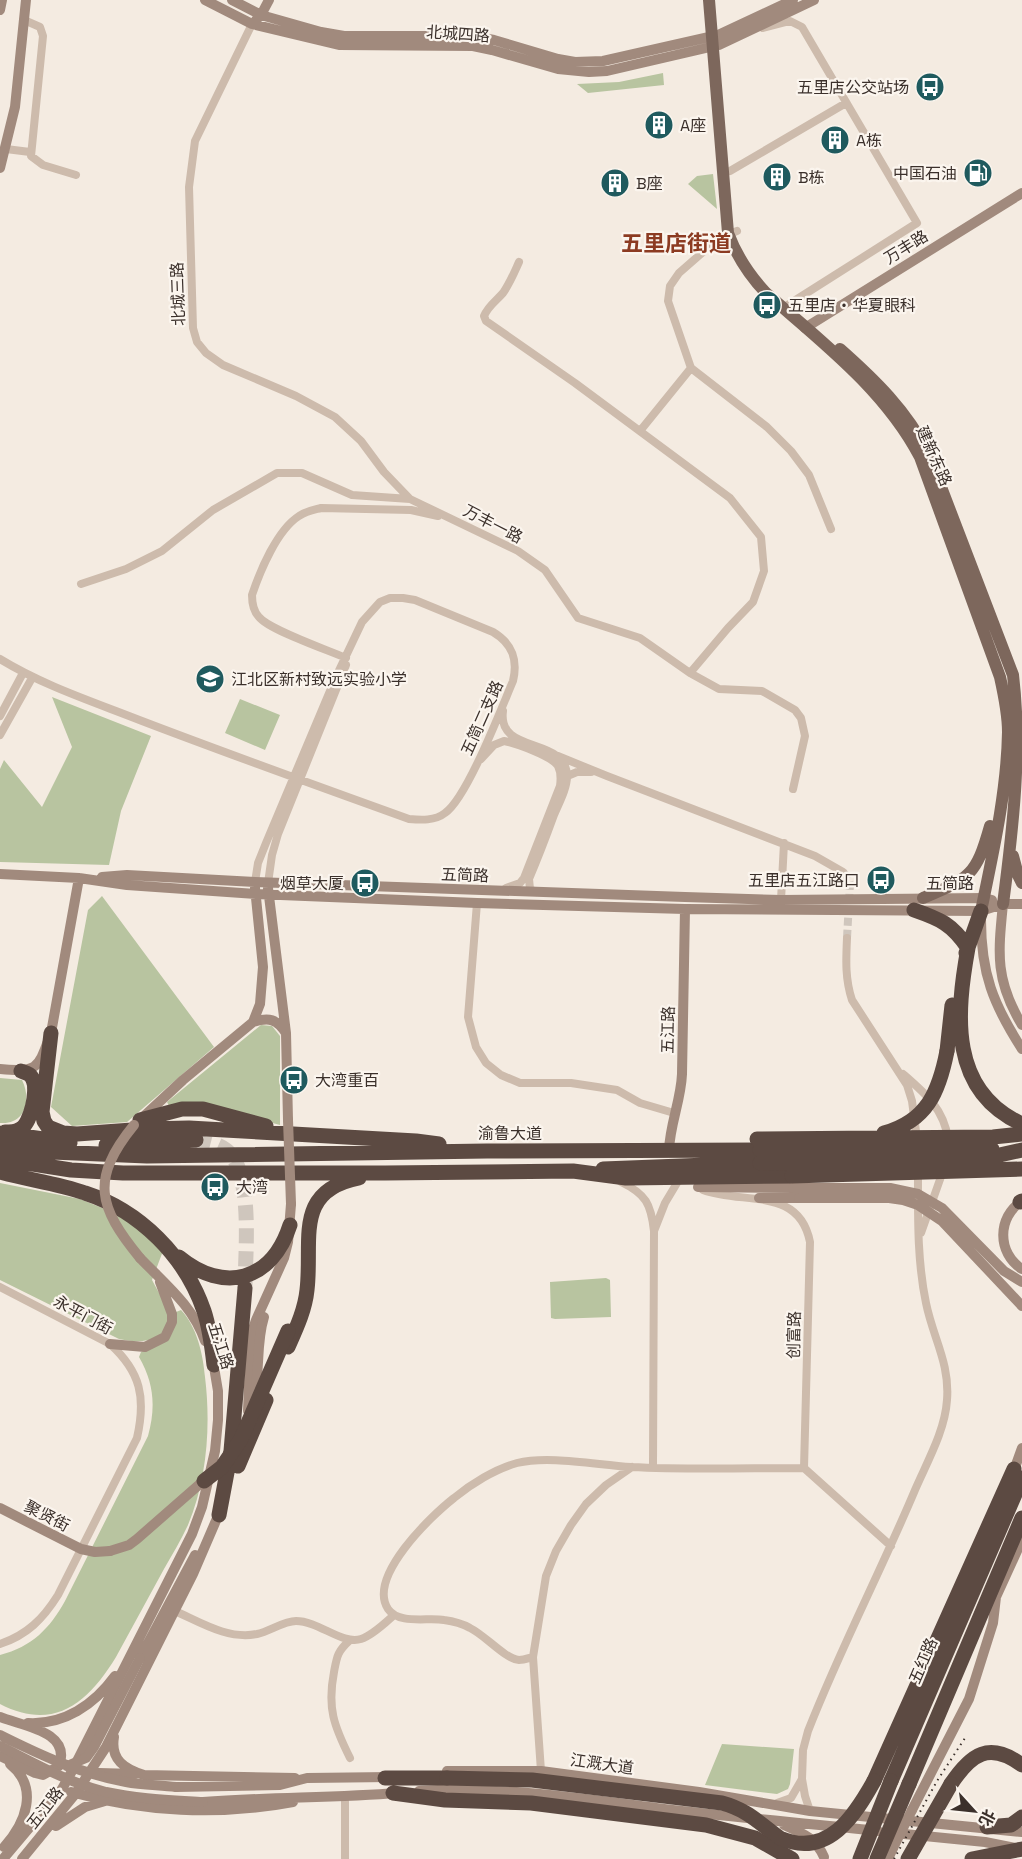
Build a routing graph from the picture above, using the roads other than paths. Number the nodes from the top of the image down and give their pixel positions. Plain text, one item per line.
1 (2, 0) edge
2 (26, 0) edge
3 (206, 0) edge
4 (232, 0) edge
5 (269, 0) edge
6 (709, 0) edge
7 (716, 0) edge
8 (793, 0) edge
9 (814, 0) edge
10 (256, 8) edge
11 (0, 10) edge
12 (24, 20) junction
13 (252, 24) junction
14 (744, 33) junction
15 (715, 41) junction
16 (846, 104) junction
17 (6, 149) junction
18 (30, 152) junction
19 (0, 168) edge
20 (730, 171) junction
21 (76, 175) dead end
22 (1022, 193) edge
23 (733, 232) junction
24 (519, 262) dead end
25 (786, 306) junction
26 (808, 326) junction
27 (691, 369) junction
28 (640, 431) junction
29 (410, 499) junction
30 (451, 518) junction
31 (831, 529) dead end
32 (81, 584) dead end
33 (346, 658) junction
34 (0, 659) edge
35 (23, 673) junction
36 (690, 673) junction
37 (32, 678) junction
38 (505, 701) junction
39 (0, 716) edge
40 (0, 735) edge
41 (553, 754) junction
42 (476, 764) junction
43 (567, 775) junction
44 (607, 776) junction
45 (296, 779) junction
46 (1004, 779) junction
47 (560, 786) junction
48 (793, 789) dead end
49 (997, 828) junction
50 (784, 843) junction
51 (1011, 848) junction
52 (843, 872) dead end
53 (0, 874) edge
54 (79, 878) junction
55 (255, 882) junction
56 (268, 883) junction
57 (1022, 883) edge
58 (497, 892) junction
59 (537, 893) junction
60 (256, 894) junction
61 (268, 895) junction
62 (781, 900) junction
63 (477, 903) junction
64 (919, 904) junction
65 (982, 904) junction
66 (1003, 904) junction
67 (1022, 904) edge
68 (685, 909) junction
69 (847, 938) tunnel mouth
70 (968, 948) junction
71 (993, 998) junction
72 (253, 1022) junction
73 (1022, 1025) edge
74 (51, 1033) junction
75 (286, 1033) junction
76 (1022, 1048) edge
77 (0, 1069) edge
78 (899, 1070) junction
79 (21, 1071) junction
80 (674, 1113) junction
81 (137, 1122) junction
82 (1022, 1124) edge
83 (1022, 1134) edge
84 (304, 1135) junction
85 (0, 1136) edge
86 (864, 1138) junction
87 (196, 1140) tunnel mouth
88 (1022, 1149) edge
89 (669, 1150) junction
90 (487, 1151) junction
91 (759, 1151) junction
92 (0, 1160) edge
93 (1022, 1170) edge
94 (573, 1171) junction
95 (0, 1172) edge
96 (385, 1173) junction
97 (611, 1177) junction
98 (680, 1178) junction
99 (792, 1182) junction
100 (698, 1187) junction
101 (759, 1198) junction
102 (1021, 1201) edge
103 (290, 1225) junction
104 (654, 1231) junction
105 (170, 1249) junction
106 (919, 1253) junction
107 (1022, 1269) edge
108 (278, 1273) junction
109 (158, 1276) junction
110 (308, 1282) junction
111 (1022, 1282) edge
112 (0, 1287) edge
113 (245, 1288) tunnel mouth
114 (1022, 1306) edge
115 (110, 1344) junction
116 (214, 1365) junction
117 (1022, 1448) edge
118 (238, 1466) junction
119 (633, 1467) junction
120 (653, 1467) junction
121 (804, 1468) junction
122 (1018, 1474) edge
123 (204, 1481) junction
124 (0, 1508) edge
125 (1022, 1518) edge
126 (216, 1520) junction
127 (1019, 1534) edge
128 (995, 1537) junction
129 (891, 1546) junction
130 (81, 1550) junction
131 (960, 1590) junction
132 (996, 1597) joint
133 (175, 1611) junction
134 (394, 1615) junction
135 (350, 1640) junction
136 (0, 1644) edge
137 (136, 1656) junction
138 (533, 1657) junction
139 (0, 1717) edge
140 (18, 1723) junction
141 (116, 1728) junction
142 (0, 1735) edge
143 (0, 1746) edge
144 (0, 1757) edge
145 (350, 1758) dead end
146 (1022, 1765) edge
147 (43, 1768) junction
148 (72, 1771) junction
149 (541, 1771) junction
150 (92, 1772) junction
151 (144, 1774) junction
152 (308, 1778) junction
153 (385, 1778) junction
154 (802, 1779) junction
155 (62, 1789) junction
156 (76, 1793) junction
157 (393, 1793) junction
158 (345, 1796) junction
159 (318, 1798) junction
160 (105, 1801) junction
161 (767, 1804) junction
162 (810, 1811) junction
163 (1022, 1817) edge
164 (775, 1822) junction
165 (987, 1827) junction
166 (1022, 1832) edge
167 (38, 1842) junction
168 (1022, 1849) edge
169 (0, 1852) edge
170 (786, 1856) edge
171 (824, 1857) dead end
172 (3, 1859) edge
173 (22, 1859) edge
174 (345, 1859) edge
175 (860, 1859) edge
176 (877, 1859) edge
177 (888, 1859) edge
178 (908, 1859) edge
179 (972, 1859) edge

1 - 11 main road
2 - 12 main road
3 - 13 main road, 北城四路
4 - 10 main road, 北城四路
5 - 10 main road
6 - 15 main road, 建新东路
7 - 15 main road, 建新东路
8 - 15 main road
9 - 14 main road
10 - 13 main road
10 - 15 main road, 北城四路
12 - 17 main road
12 - 18 street
13 - 15 main road, 北城四路
13 - 29 street, 北城三路
14 - 15 main road
14 - 16 street
15 - 20 main road, 建新东路
15 - 23 main road, 建新东路
16 - 20 street
16 - 25 street
17 - 18 street
17 - 19 main road
18 - 21 street
20 - 23 main road, 建新东路
22 - 26 main road, 万丰路
23 - 25 main road, 建新东路
23 - 27 street
24 - 28 street
25 - 26 main road, 建新东路
26 - 46 main road, 建新东路
26 - 51 main road, 建新东路
27 - 28 street
27 - 31 street
28 - 36 street
29 - 30 street, 万丰一路
29 - 32 street, 万丰一路
30 - 33 street
30 - 36 street, 万丰一路
33 - 38 street, 五简二支路
33 - 45 street, 五简二支路
34 - 35 street
35 - 37 street
35 - 39 street
36 - 48 street, 万丰一路
37 - 40 street
37 - 45 street
38 - 41 street
38 - 42 street, 五简二支路
41 - 43 street
41 - 44 street
42 - 45 street, 五简二支路
42 - 47 street
43 - 44 street
43 - 47 street
43 - 59 street
44 - 50 street
45 - 55 street, 五简二支路
45 - 56 street, 五简二支路
46 - 49 main road, 建新东路
46 - 64 main road
47 - 58 street
49 - 51 main road
49 - 65 main road, 建新东路
50 - 52 street
50 - 62 street
51 - 57 main road
51 - 66 main road, 建新东路
53 - 54 main road, 五简路
54 - 55 main road, 五简路
54 - 60 main road, 五简路
54 - 74 main road
55 - 56 main road, 五简路
55 - 60 main road
56 - 58 main road, 五简路
56 - 61 main road, 五江路
58 - 59 main road, 五简路
59 - 62 main road, 五简路
60 - 61 main road, 五简路
60 - 72 main road
61 - 63 main road, 五简路
61 - 75 main road, 五江路
62 - 64 main road, 五简路
63 - 68 main road, 五简路
63 - 80 street
64 - 65 main road, 五简路
64 - 68 main road, 五简路
64 - 70 highway
65 - 66 main road, 五简路
65 - 70 highway
65 - 71 main road
66 - 67 main road
66 - 73 main road
68 - 80 main road, 五江路
69 - 78 street
70 - 71 main road
70 - 82 highway
70 - 86 highway, bridge
71 - 76 main road
72 - 75 main road
72 - 81 main road, 五江路
74 - 79 main road
74 - 84 highway
75 - 103 main road, 五江路, bridge
77 - 79 main road
78 - 106 street
78 - 106 street
79 - 85 highway
80 - 89 main road, 五江路
81 - 84 highway
81 - 109 main road, 五江路, bridge
83 - 86 highway, bridge
84 - 90 highway
85 - 87 highway
85 - 90 highway, 渝鲁大道
86 - 91 highway, bridge
88 - 91 highway, 渝鲁大道, bridge
89 - 90 highway, 渝鲁大道
89 - 91 highway, 渝鲁大道
91 - 94 highway
92 - 96 highway
93 - 99 highway, bridge
94 - 96 highway
94 - 97 highway
95 - 105 highway
96 - 110 highway
97 - 98 highway
97 - 104 street
98 - 99 highway
98 - 100 street, 创富路
98 - 104 street
99 - 100 main road
99 - 111 main road, bridge
100 - 101 street, 创富路
101 - 114 main road, bridge
101 - 121 street, 创富路
102 - 107 main road
103 - 105 highway
103 - 108 main road, 五江路
104 - 120 street
105 - 116 highway
106 - 129 street
108 - 118 main road, 五江路
108 - 123 main road, bridge
109 - 115 main road
109 - 116 main road, 五江路
110 - 118 highway
110 - 123 highway, bridge
112 - 115 street, 永平门街
113 - 126 highway
115 - 130 street, 永平门街
116 - 137 main road, 五江路
117 - 122 main road
118 - 126 main road, 五江路
119 - 120 street
119 - 134 street
119 - 138 street
120 - 121 street
121 - 129 street
122 - 128 highway, 五红路
122 - 131 highway
123 - 130 main road, bridge
124 - 130 main road, 聚贤街
125 - 127 highway
126 - 133 main road, 五江路
126 - 137 main road
127 - 132 highway
127 - 176 highway, bridge
128 - 131 highway
128 - 175 highway, 五红路, bridge
129 - 154 street
130 - 136 street, 永平门街
131 - 153 highway, bridge
132 - 177 main road, bridge
133 - 135 street
133 - 141 main road, 五江路
134 - 135 street
134 - 138 street
135 - 145 street
137 - 140 main road
137 - 147 main road, bridge
137 - 148 main road, 五江路
138 - 149 street
139 - 140 main road
140 - 144 main road
141 - 150 main road, 五江路
141 - 151 main road
142 - 152 main road, 江溉大道, bridge
143 - 147 main road, bridge
144 - 169 main road
146 - 178 highway, bridge
147 - 159 main road, bridge
148 - 150 main road
148 - 155 main road, 五江路
149 - 153 main road, 江溉大道
149 - 161 main road, 江溉大道
150 - 151 main road
150 - 156 main road, 五江路
151 - 152 main road
152 - 153 main road, 江溉大道
154 - 161 street
154 - 162 street
155 - 156 main road
155 - 172 main road, 五江路
156 - 160 main road
156 - 167 main road, 五江路
157 - 158 main road
157 - 164 main road
157 - 170 highway
158 - 159 main road
158 - 174 street
159 - 160 main road
160 - 167 main road
161 - 162 main road, 江溉大道
162 - 165 main road, 江溉大道
163 - 165 highway
164 - 168 main road
164 - 171 main road
165 - 166 main road, 江溉大道
167 - 173 main road, 五江路
168 - 179 highway

